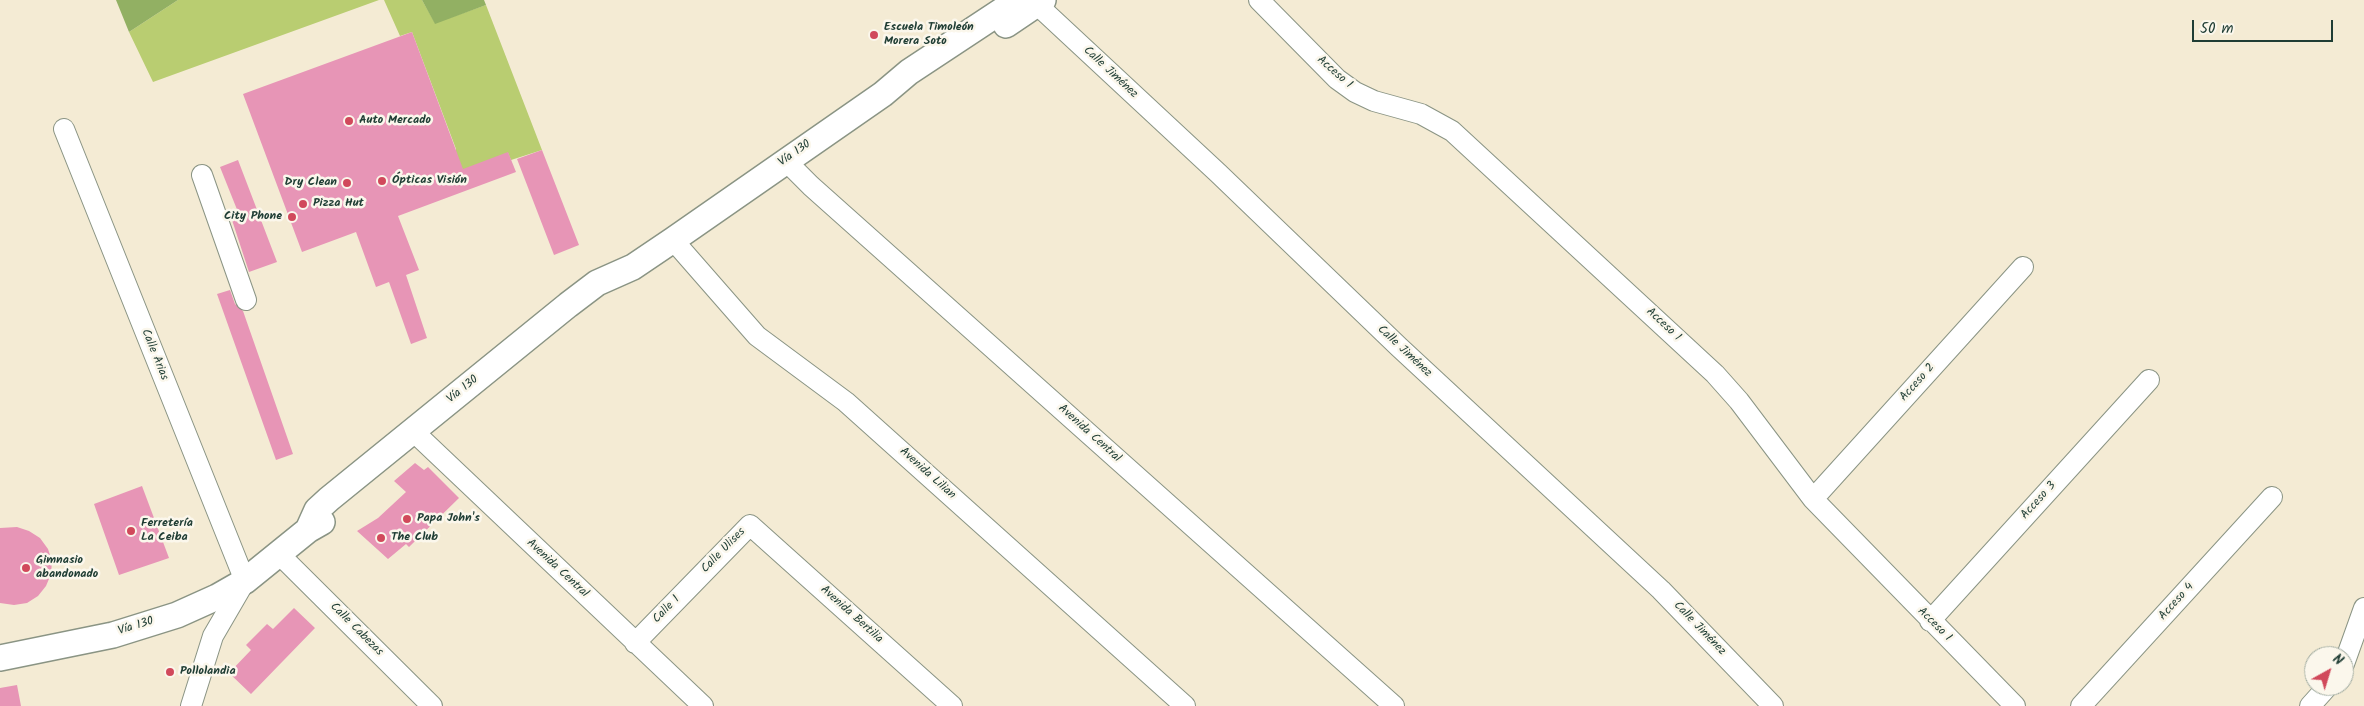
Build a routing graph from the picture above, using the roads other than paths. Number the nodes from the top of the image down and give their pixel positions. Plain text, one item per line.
1 (1032, 1) edge
2 (1259, 1) edge
3 (64, 129) dead end
4 (785, 160) junction
5 (202, 175) dead end
6 (673, 240) junction
7 (2023, 267) dead end
8 (246, 300) dead end
9 (2148, 380) dead end
10 (418, 437) junction
11 (2272, 497) dead end
12 (1813, 499) junction
13 (750, 525) joint
14 (280, 554) junction
15 (699, 577) joint
16 (245, 581) junction
17 (2364, 608) edge
18 (1930, 621) junction
19 (635, 643) junction
20 (2350, 646) edge
21 (0, 658) edge
22 (2319, 696) edge
23 (191, 706) edge
24 (432, 706) edge
25 (703, 706) edge
26 (952, 706) edge
27 (1185, 706) edge
28 (1394, 706) edge
29 (1773, 706) edge
30 (2015, 706) edge
31 (2081, 706) edge
32 (2310, 706) edge

1 - 4 main road, Vía 130
1 - 29 street, Calle Jiménez
2 - 12 street, Acceso 1
3 - 16 street, Calle Arias
4 - 6 main road, Vía 130
4 - 28 street, Avenida Central
5 - 8 street
6 - 10 main road, Vía 130
6 - 27 street, Avenida Lilian
7 - 12 street, Acceso 2
9 - 18 street, Acceso 3
10 - 14 main road, Vía 130
10 - 19 street, Avenida Central
11 - 31 street, Acceso 4
12 - 18 street, Acceso 1
13 - 15 street, Calle Ulises
13 - 26 street, Avenida Bertilia
14 - 16 main road, Vía 130
14 - 24 street, Calle Cabezas
15 - 19 street, Calle 1
16 - 21 main road, Vía 130
16 - 23 street
17 - 20 street
18 - 30 street, Acceso 1
19 - 25 street, Avenida Central
22 - 32 street

